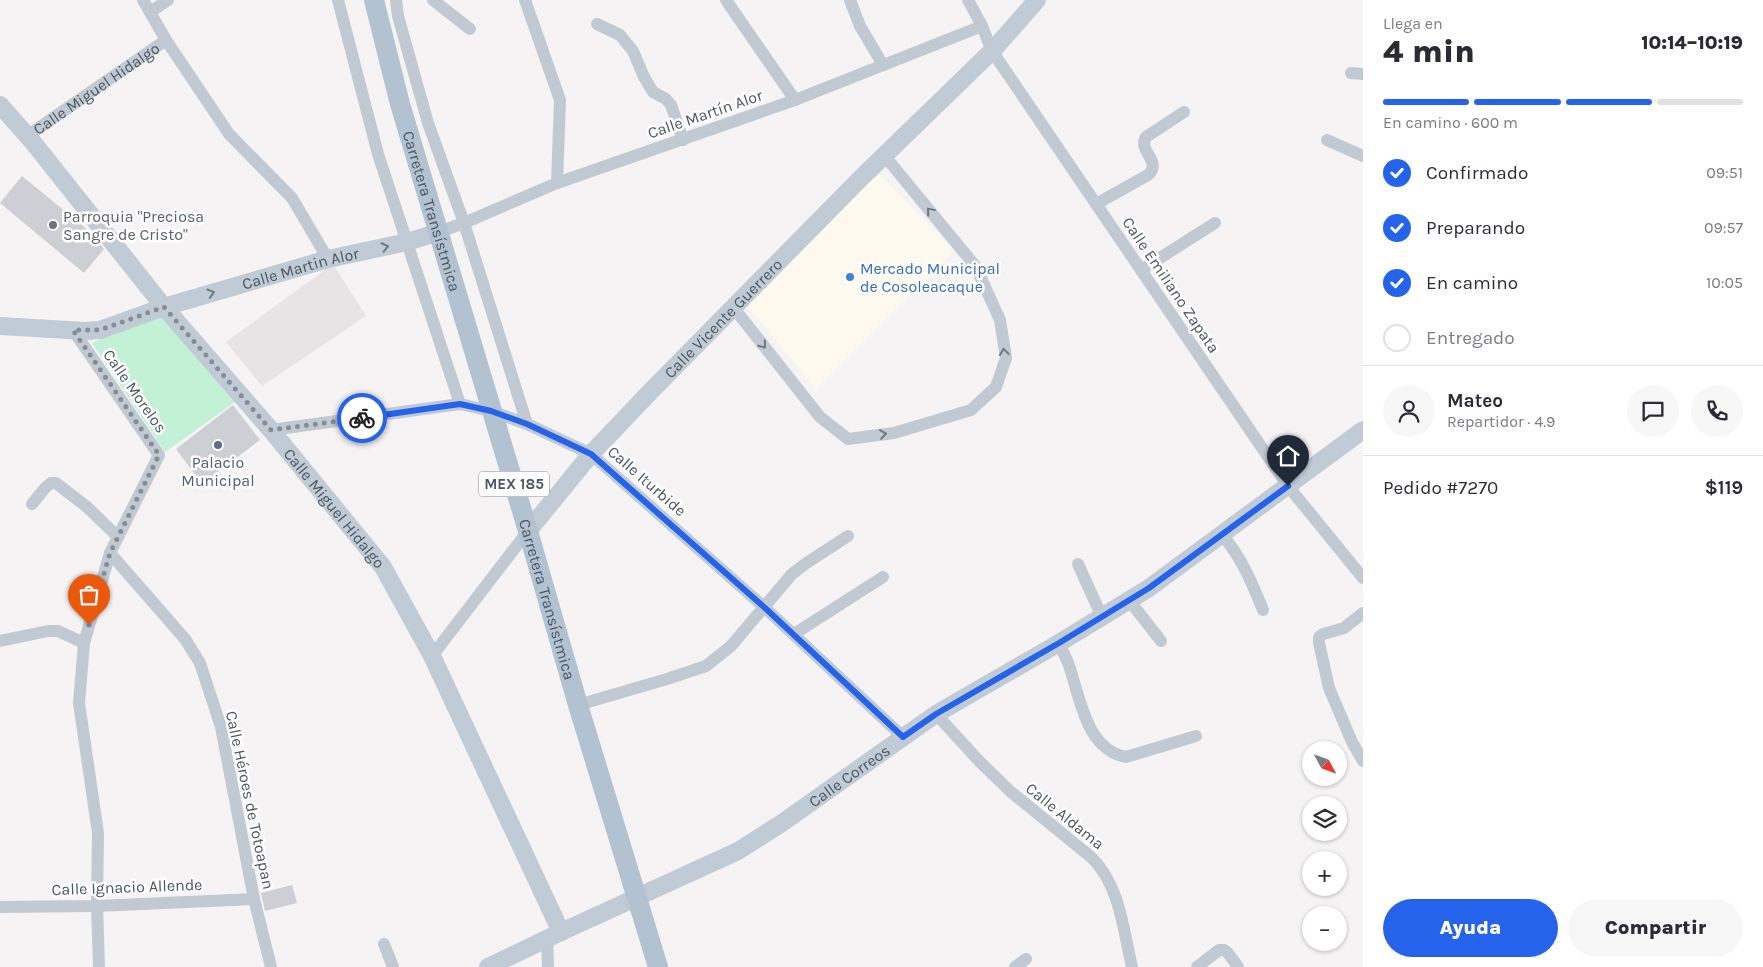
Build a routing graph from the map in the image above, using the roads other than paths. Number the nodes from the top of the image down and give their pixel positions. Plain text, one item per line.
1 (143, 0) edge
2 (168, 0) edge
3 (338, 0) edge
4 (374, 0) edge
5 (396, 0) edge
6 (433, 0) edge
7 (525, 0) edge
8 (726, 0) edge
9 (850, 0) edge
10 (968, 0) edge
11 (1037, 0) edge
12 (150, 12) junction
13 (597, 24) dead end
14 (982, 26) junction
15 (470, 29) dead end
16 (166, 40) junction
17 (992, 51) junction
18 (882, 65) junction
19 (795, 100) junction
20 (0, 105) edge
21 (1184, 112) dead end
22 (27, 136) junction
23 (683, 140) junction
24 (1327, 140) dead end
25 (884, 155) junction
26 (1363, 156) edge
27 (557, 183) junction
28 (1096, 204) junction
29 (464, 223) junction
30 (1215, 223) dead end
31 (439, 232) junction
32 (407, 242) junction
33 (328, 259) junction
34 (1141, 270) junction
35 (164, 307) junction
36 (733, 307) junction
37 (0, 326) edge
38 (73, 330) junction
39 (460, 404) junction
40 (491, 411) junction
41 (527, 424) junction
42 (271, 430) junction
43 (1363, 430) edge
44 (591, 454) junction
45 (1288, 486) junction
46 (32, 504) dead end
47 (528, 531) junction
48 (1222, 534) junction
49 (848, 536) dead end
50 (118, 537) junction
51 (110, 553) junction
52 (1078, 564) dead end
53 (883, 577) dead end
54 (1363, 578) edge
55 (1129, 600) junction
56 (764, 607) junction
57 (1263, 610) dead end
58 (1363, 613) edge
59 (1102, 617) junction
60 (794, 634) junction
61 (0, 641) edge
62 (1161, 641) dead end
63 (84, 643) junction
64 (1059, 643) junction
65 (432, 656) junction
66 (578, 704) junction
67 (936, 714) junction
68 (1196, 736) dead end
69 (903, 737) junction
70 (1363, 761) edge
71 (636, 897) junction
72 (254, 899) junction
73 (97, 906) junction
74 (0, 907) edge
75 (554, 935) junction
76 (384, 944) dead end
77 (99, 967) edge
78 (271, 967) edge
79 (393, 967) edge
80 (488, 967) edge
81 (548, 967) edge
82 (658, 967) edge
83 (1132, 967) edge
84 (1196, 967) edge
85 (1238, 967) edge

1 - 12 street
2 - 12 street
3 - 32 street
4 - 31 main road, Carretera Transístmica / MEX 185
5 - 29 street
6 - 15 street
7 - 27 street
8 - 19 street
9 - 18 street
10 - 14 street, Calle Emiliano Zapata
11 - 17 main road, Calle Vicente Guerrero
12 - 16 street
13 - 23 street
14 - 17 street, Calle Emiliano Zapata
14 - 18 street, Calle Martín Alor
16 - 22 street, Calle Miguel Hidalgo
16 - 33 street
17 - 25 main road, Calle Vicente Guerrero
17 - 28 street, Calle Emiliano Zapata
18 - 19 street, Calle Martín Alor
19 - 23 street, Calle Martín Alor
20 - 22 main road, Calle Miguel Hidalgo
21 - 28 street
22 - 35 main road, Calle Miguel Hidalgo
23 - 27 street, Calle Martín Alor
24 - 26 street
25 - 36 main road, Calle Vicente Guerrero
36 -> 25 street
27 - 29 street, Calle Martín Alor
28 - 34 street, Calle Emiliano Zapata
29 - 31 street, Calle Martín Alor
29 - 41 street
30 - 34 street
31 - 32 main road, Calle Martin Alor
31 - 40 main road, Carretera Transístmica / MEX 185
33 -> 32 main road, Calle Martin Alor
32 - 39 street
35 -> 33 main road, Calle Martin Alor
34 - 45 street, Calle Emiliano Zapata
35 - 38 main road, Calle Martin Alor
35 - 42 main road, Calle Miguel Hidalgo
36 - 44 main road, Calle Vicente Guerrero
37 - 38 main road, Calle Martin Alor
38 - 50 street, Calle Morelos
39 - 40 street, Calle Iturbide
39 - 42 street, Calle Iturbide
40 - 41 street, Calle Iturbide
40 - 47 main road, Carretera Transístmica / MEX 185
41 - 44 street, Calle Iturbide
42 - 65 main road, Calle Miguel Hidalgo
43 - 45 main road, Calle Correos
44 - 47 main road, Calle Vicente Guerrero
44 - 56 street, Calle Iturbide
45 - 48 main road, Calle Correos
45 - 54 street, Calle Emiliano Zapata
46 - 50 street
47 - 65 street, Calle Vicente Guerrero
47 - 66 main road, Carretera Transístmica / MEX 185
48 - 55 main road, Calle Correos
48 - 57 street
49 - 56 street
50 - 51 street, Calle Morelos
51 - 63 street, Calle Morelos
51 - 72 street, Calle Héroes de Totoapan
52 - 59 street
53 - 60 street
55 - 59 main road, Calle Correos
55 - 62 street
56 - 60 street, Calle Iturbide
56 - 66 street
58 - 70 street
59 - 64 main road, Calle Correos
60 - 69 street, Calle Iturbide
61 - 63 street
63 - 73 street, Calle Morelos
64 - 67 main road, Calle Correos
64 - 68 street
65 - 75 main road, Calle Miguel Hidalgo
66 - 71 main road, Carretera Transístmica / MEX 185
67 - 69 main road, Calle Correos
67 - 83 street, Calle Aldama
69 - 71 main road, Calle Correos
71 - 75 main road, Calle Correos
71 - 82 main road, Carretera Transístmica / MEX 185
72 - 73 street, Calle Ignacio Allende
72 - 78 street, Calle Héroes de Totoapan
73 - 74 street, Calle Ignacio Allende
73 - 77 street, Calle Morelos
75 - 80 main road, Calle Correos
75 - 81 street
76 - 79 street
84 - 85 street

